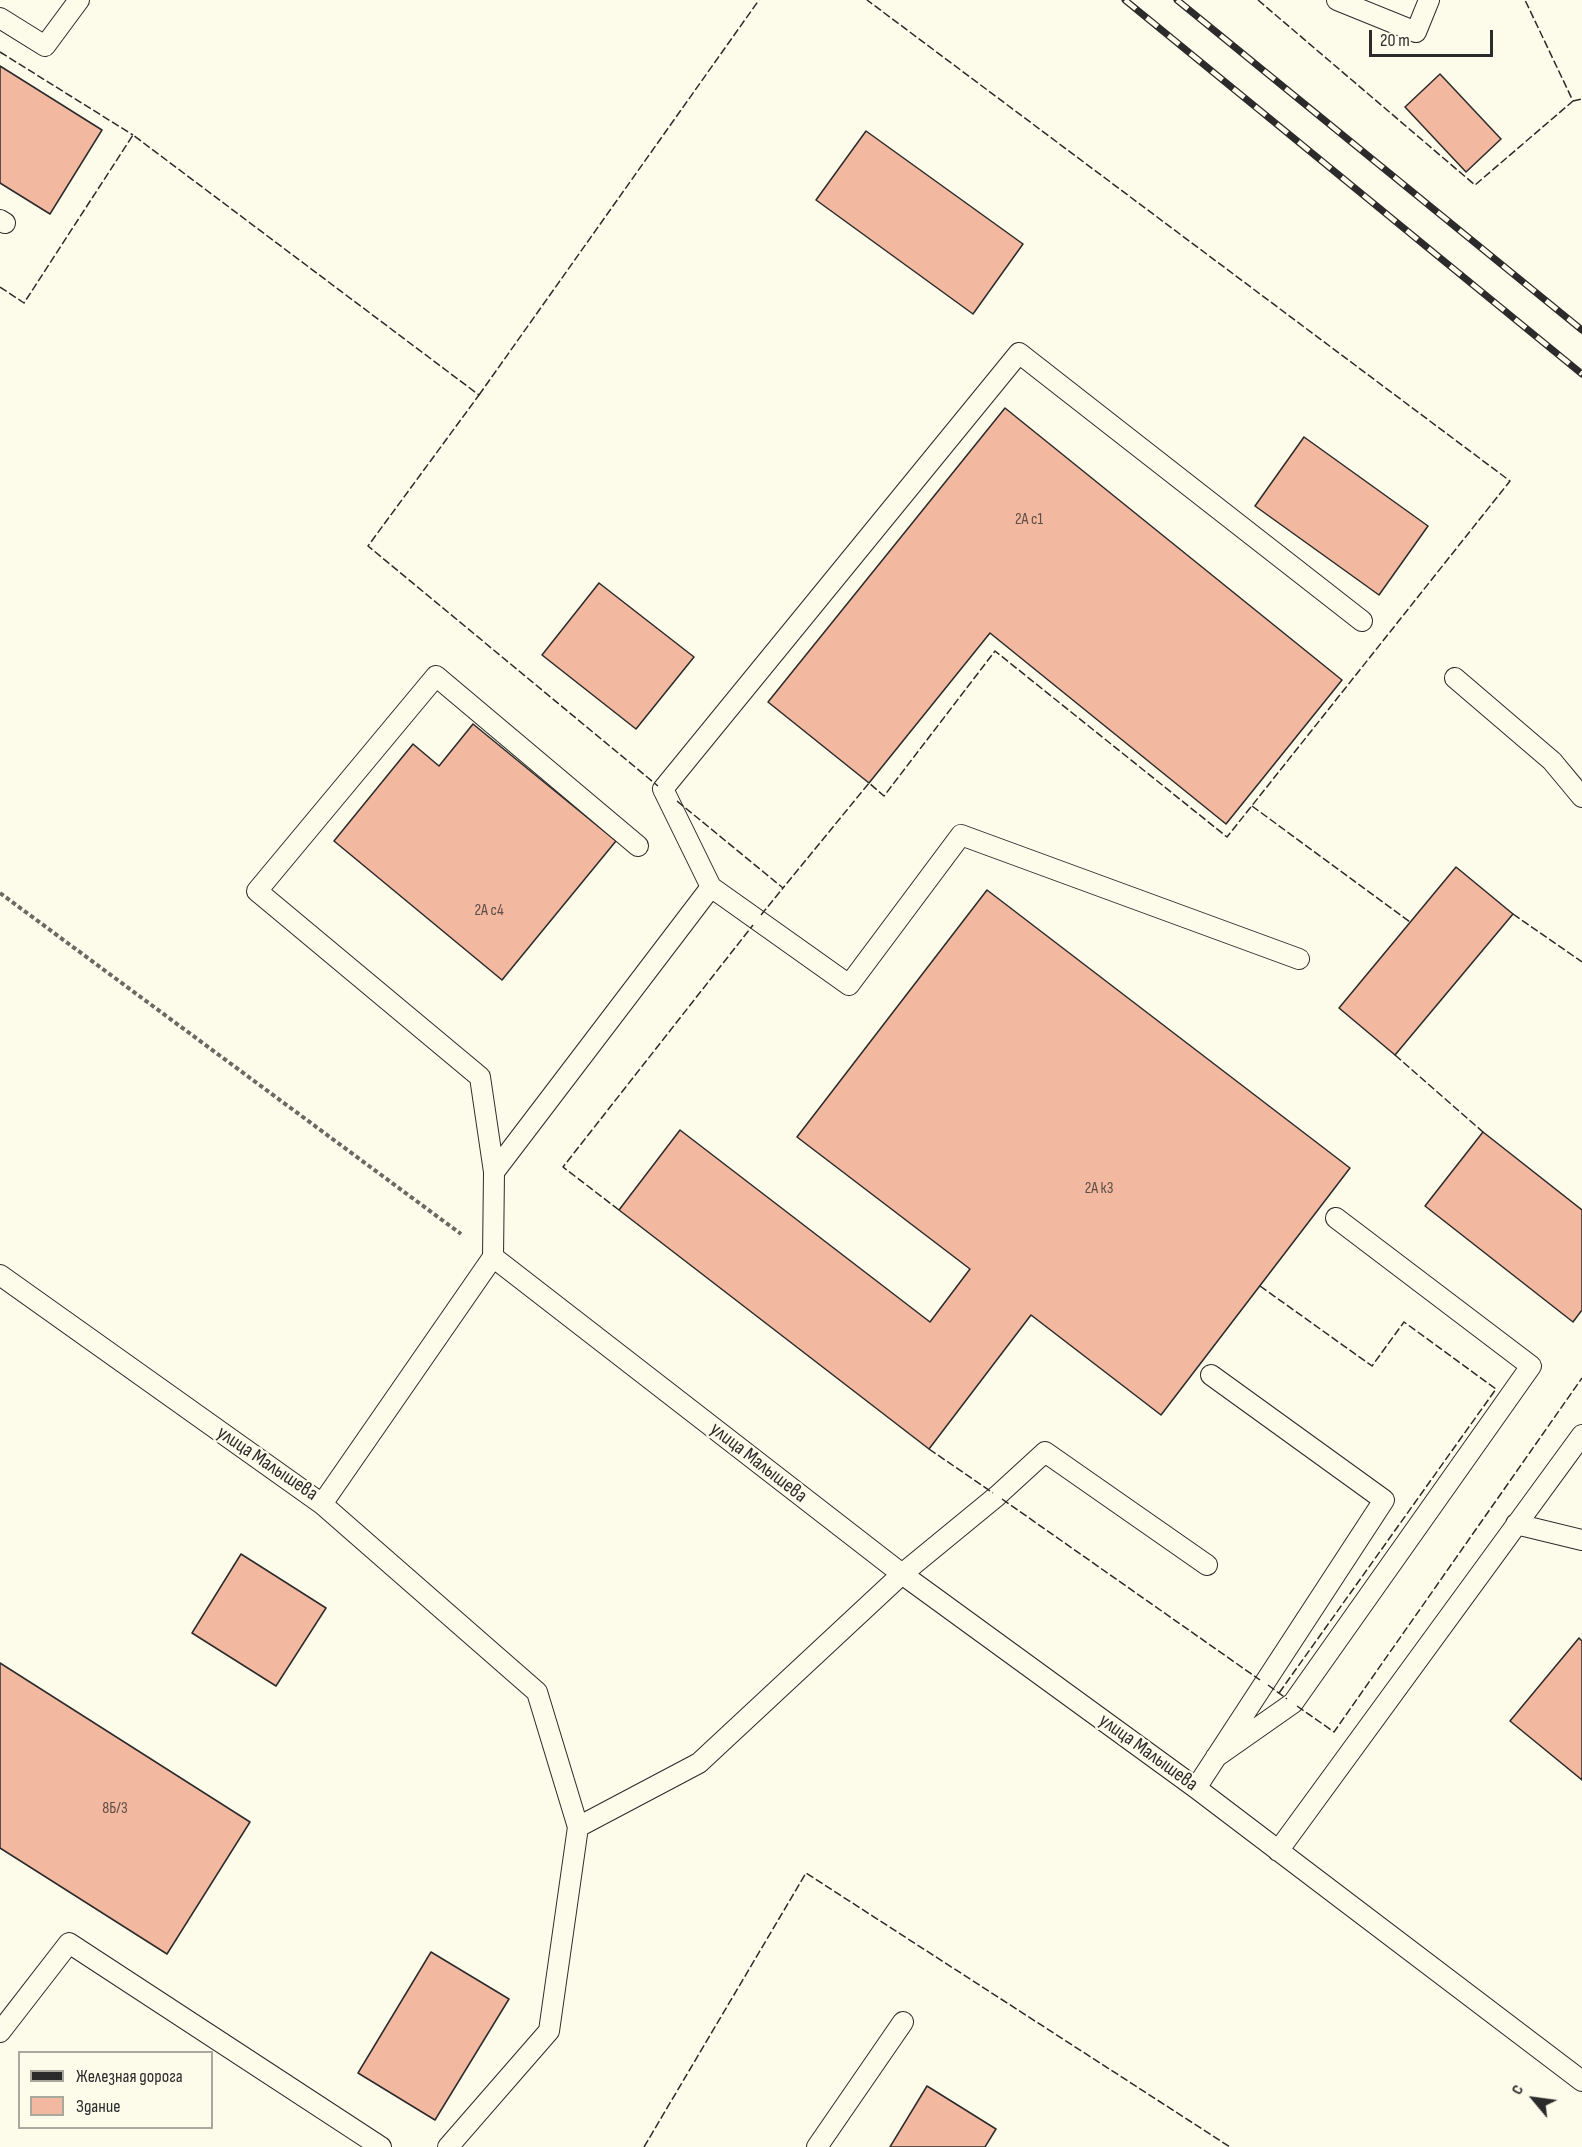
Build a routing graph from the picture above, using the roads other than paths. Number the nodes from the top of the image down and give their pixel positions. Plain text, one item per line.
1 (79, 0) edge
2 (1337, 0) edge
3 (1429, 0) edge
4 (0, 18) edge
5 (1362, 621) dead end
6 (1455, 678) dead end
7 (1582, 797) edge
8 (638, 846) dead end
9 (711, 888) junction
10 (1299, 959) dead end
11 (495, 1172) junction
12 (1336, 1218) dead end
13 (493, 1257) junction
14 (0, 1275) edge
15 (1211, 1375) dead end
16 (1582, 1435) edge
17 (321, 1504) junction
18 (1516, 1524) junction
19 (1582, 1540) edge
20 (1207, 1564) dead end
21 (902, 1574) junction
22 (1216, 1757) junction
23 (1196, 1788) junction
24 (578, 1827) junction
25 (1278, 1851) junction
26 (903, 2022) dead end
27 (0, 2032) edge
28 (1582, 2081) edge
29 (381, 2147) edge
30 (448, 2147) edge
31 (817, 2147) edge

1 - 4 lane
2 - 3 lane
5 - 9 lane
6 - 7 lane
8 - 11 lane
9 - 10 lane
9 - 11 lane
11 - 13 lane
12 - 22 lane
13 - 17 lane, улица Малышева
13 - 21 lane, улица Малышева
14 - 17 lane, улица Малышева
15 - 22 lane
16 - 18 lane
17 - 24 lane
18 - 19 lane
18 - 25 lane
20 - 21 lane
21 - 23 lane, улица Малышева
21 - 24 lane
22 - 23 lane
23 - 25 lane, улица Малышева
24 - 30 lane
25 - 28 lane, улица Малышева
26 - 31 lane
27 - 29 lane

